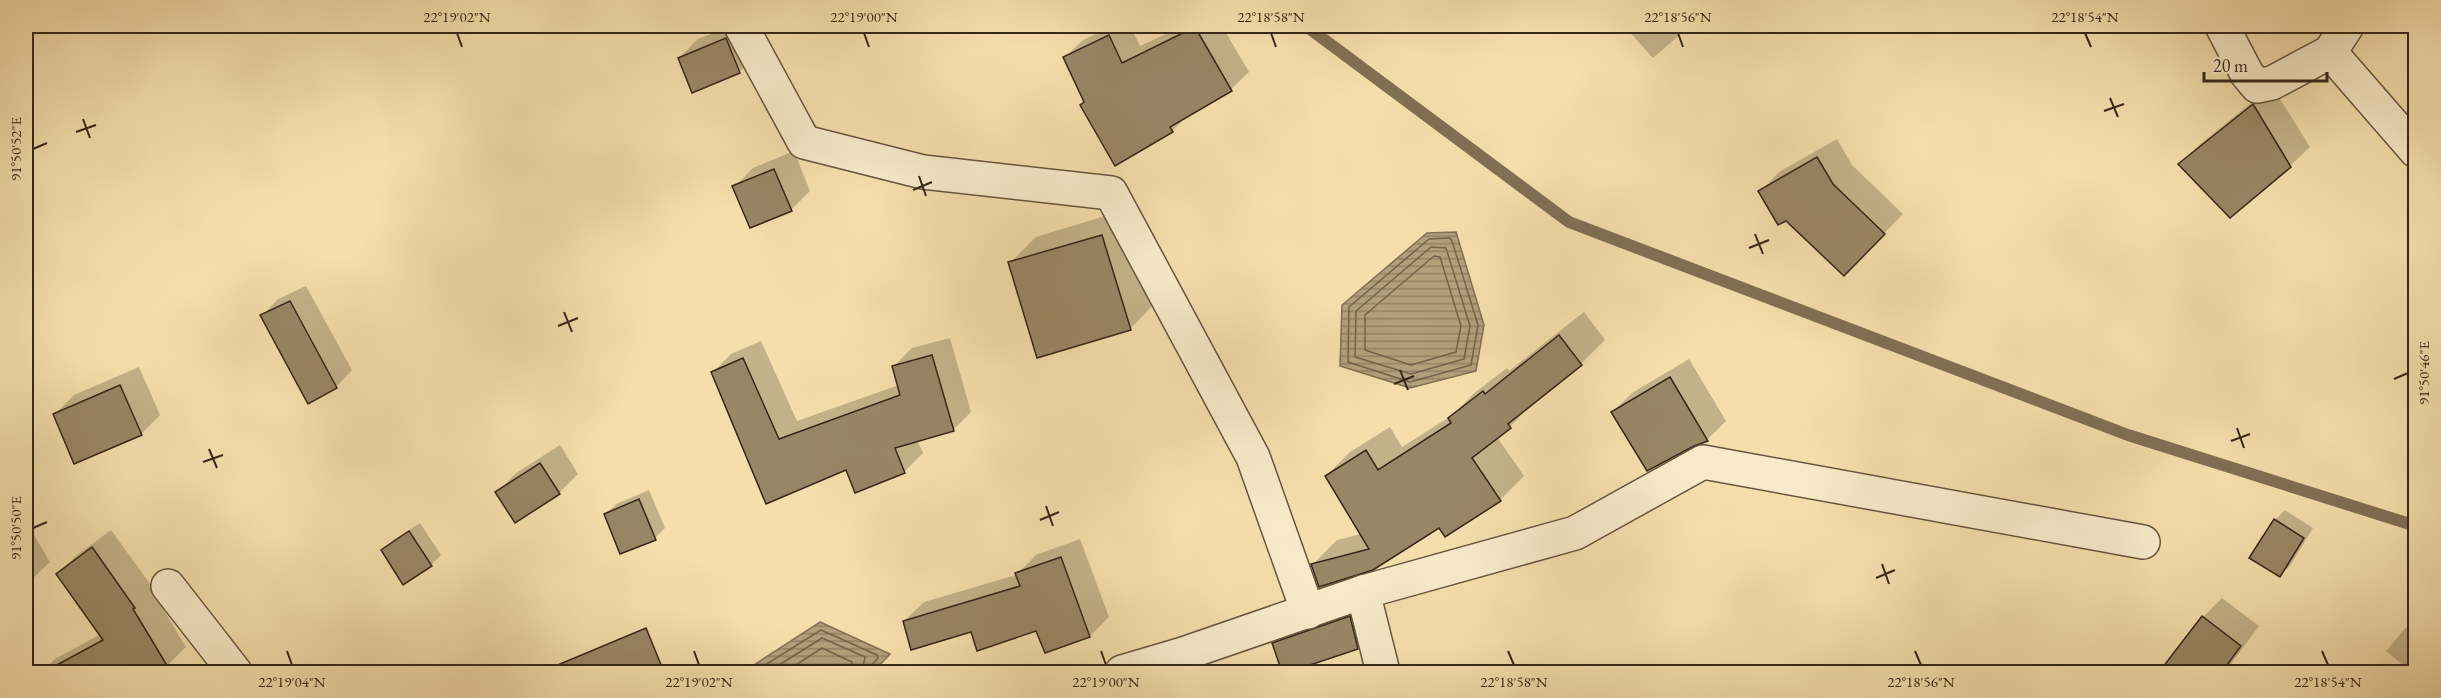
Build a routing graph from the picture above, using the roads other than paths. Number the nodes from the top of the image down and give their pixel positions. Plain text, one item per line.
1 (741, 26) edge
2 (2222, 26) edge
3 (2339, 39) edge
4 (2415, 151) edge
5 (2144, 542) dead end
6 (168, 586) dead end
7 (1363, 592) junction
8 (1308, 612) junction
9 (235, 672) edge
10 (1122, 672) edge
11 (1383, 672) edge

1 - 8 street
2 - 3 street
3 - 4 street
5 - 7 street
6 - 9 street
7 - 8 street
7 - 11 street
8 - 10 street

